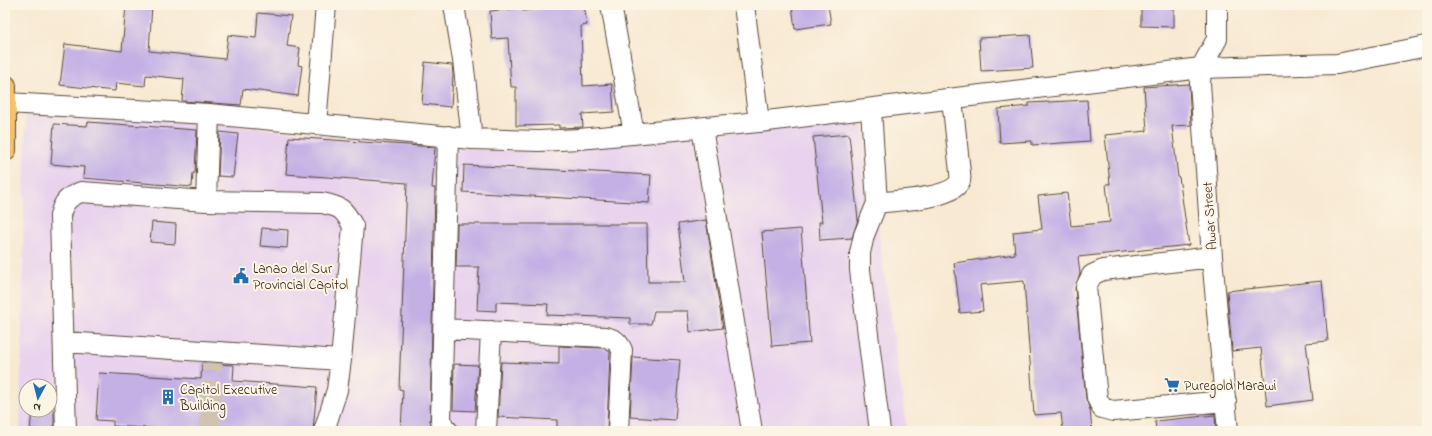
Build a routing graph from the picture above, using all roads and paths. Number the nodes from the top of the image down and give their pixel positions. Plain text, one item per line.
1 (326, 5) edge
2 (454, 5) edge
3 (611, 5) edge
4 (744, 5) edge
5 (1217, 5) edge
6 (1427, 46) edge
7 (1202, 68) junction
8 (5, 94) edge
9 (952, 99) junction
10 (871, 109) junction
11 (209, 114) junction
12 (759, 122) junction
13 (316, 124) junction
14 (702, 128) junction
15 (634, 134) junction
16 (448, 136) junction
17 (472, 138) junction
18 (5, 150) edge
19 (206, 201) junction
20 (877, 203) junction
21 (1212, 257) junction
22 (444, 329) junction
23 (491, 331) junction
24 (64, 342) junction
25 (341, 360) junction
26 (1226, 401) junction
27 (66, 431) edge
28 (324, 431) edge
29 (448, 431) edge
30 (486, 431) edge
31 (618, 431) edge
32 (752, 431) edge
33 (880, 431) edge
34 (1228, 431) edge

1 - 13 street
2 - 17 street
3 - 15 street
4 - 12 street
5 - 7 street, Awar Street
6 - 7 street
7 - 9 street
7 - 21 street, Awar Street
8 - 11 street
8 - 18 main road
9 - 10 street
9 - 20 street
10 - 12 street
10 - 20 street
11 - 13 street
11 - 19 street
12 - 14 street
13 - 16 street
14 - 15 street
14 - 32 street
15 - 17 street
16 - 17 street
16 - 22 street
19 - 24 street
19 - 25 street
20 - 33 street
21 - 26 street, Awar Street
21 - 26 street
22 - 23 street
22 - 29 street
23 - 30 street
23 - 31 street
24 - 25 street
24 - 27 street
25 - 28 street
26 - 34 street, Awar Street

